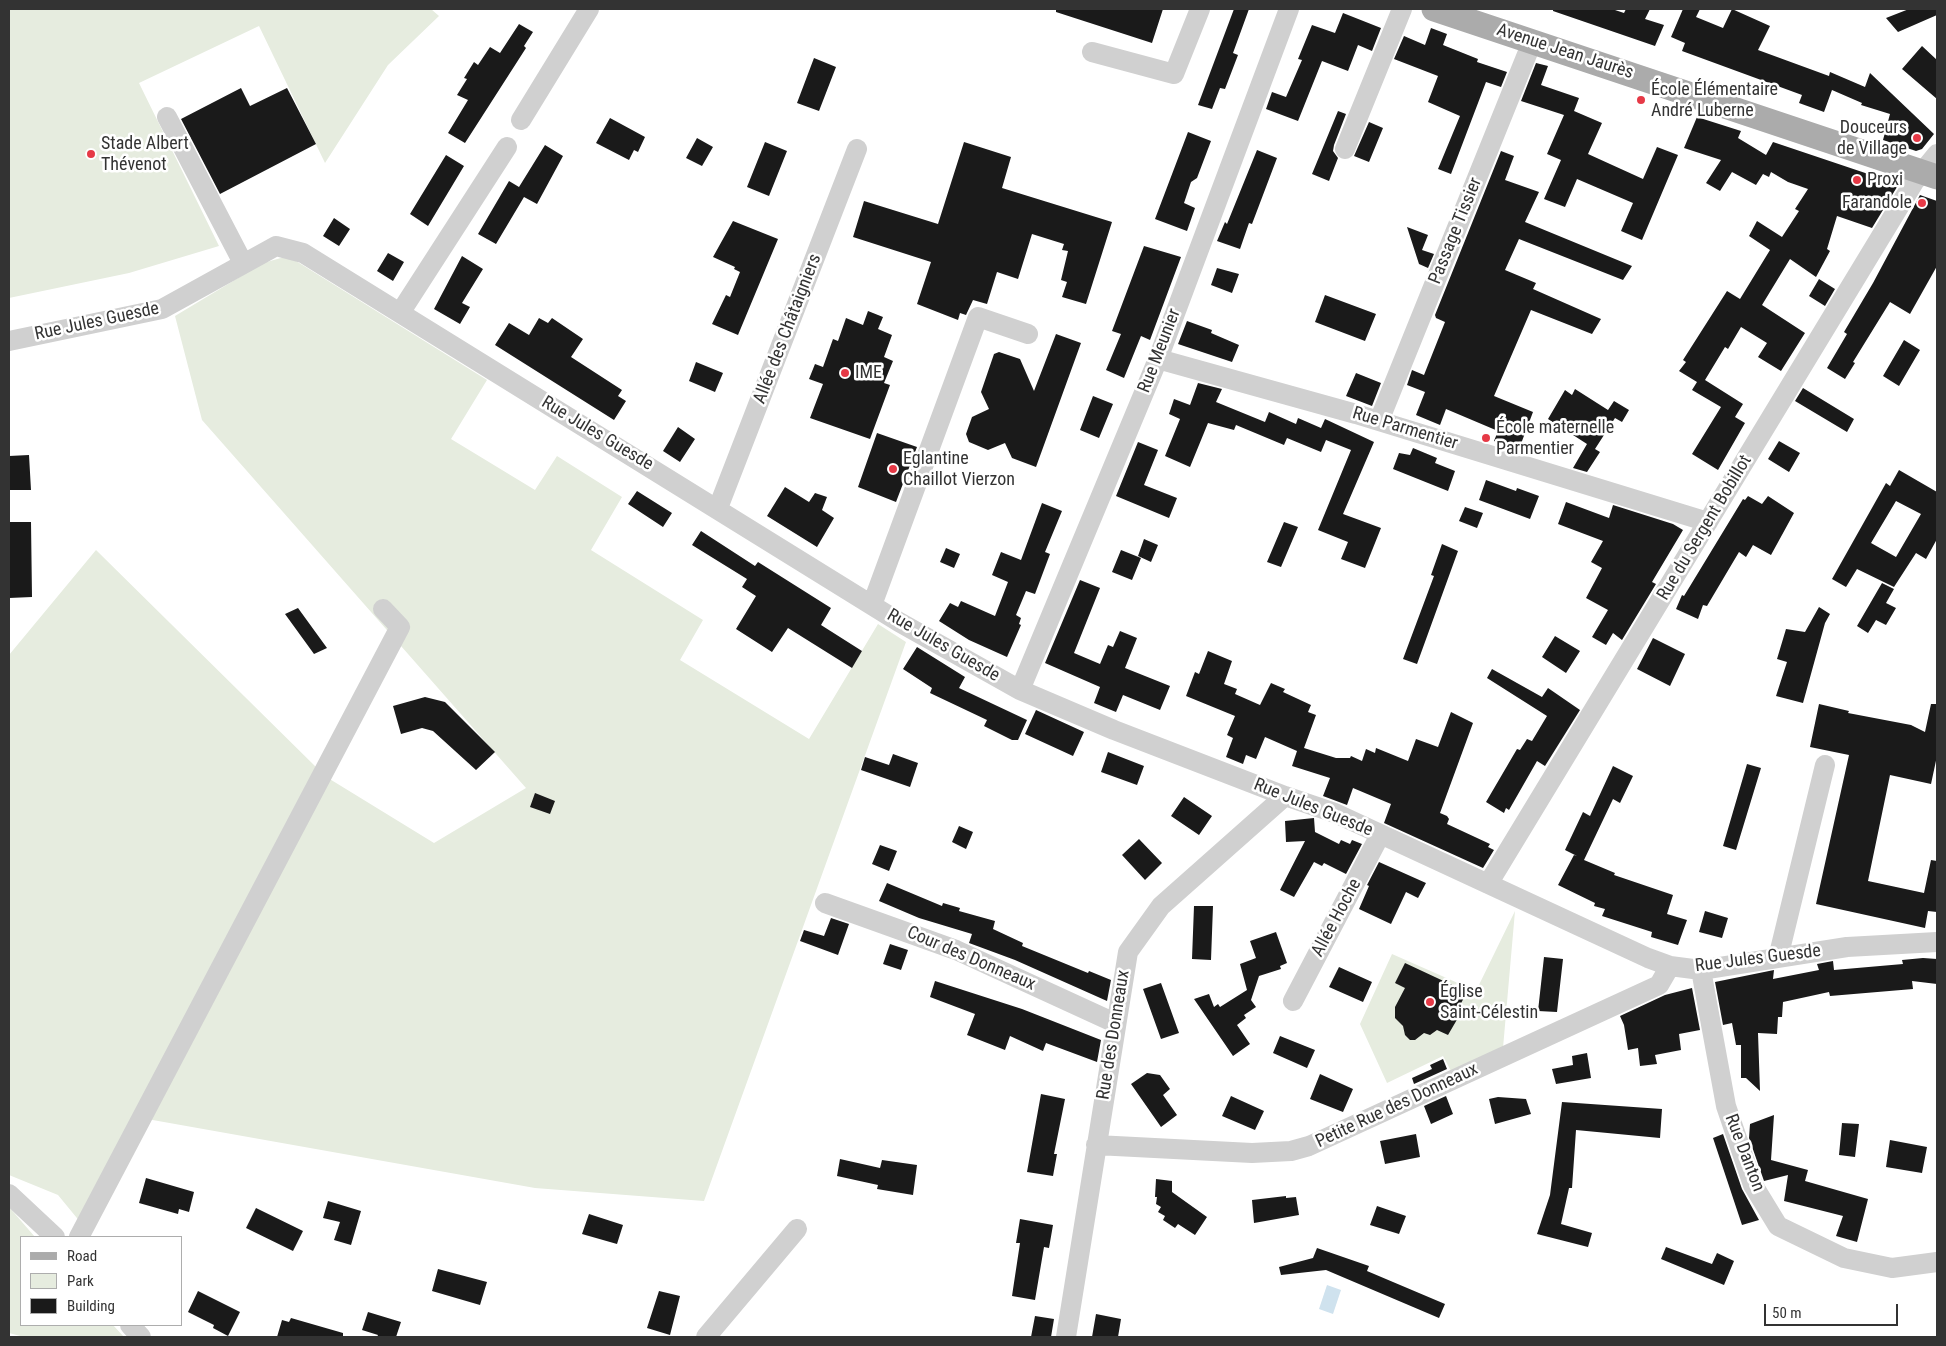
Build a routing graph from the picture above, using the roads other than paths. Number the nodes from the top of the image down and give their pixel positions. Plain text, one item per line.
1 (589, 9) edge
2 (1200, 9) edge
3 (1289, 9) edge
4 (1402, 9) edge
5 (1434, 9) edge
6 (1532, 42) junction
7 (1092, 52) dead end
8 (168, 117) dead end
9 (521, 120) dead end
10 (507, 146) dead end
11 (857, 149) dead end
12 (1345, 149) dead end
13 (1932, 168) edge
14 (242, 263) junction
15 (400, 313) junction
16 (1028, 334) dead end
17 (9, 341) edge
18 (1158, 359) junction
19 (1379, 421) junction
20 (718, 508) junction
21 (1708, 522) junction
22 (872, 605) junction
23 (382, 609) dead end
24 (1020, 690) junction
25 (1825, 765) dead end
26 (1285, 796) junction
27 (1380, 835) junction
28 (1488, 884) junction
29 (824, 903) dead end
30 (1937, 942) edge
31 (1778, 958) junction
32 (1670, 966) junction
33 (1701, 970) junction
34 (1293, 1001) dead end
35 (1115, 1023) junction
36 (1096, 1145) junction
37 (9, 1194) edge
38 (797, 1229) dead end
39 (54, 1236) edge
40 (81, 1236) edge
41 (1937, 1262) edge
42 (131, 1326) edge
43 (141, 1337) edge
44 (706, 1337) edge
45 (1066, 1337) edge

1 - 9 street
2 - 7 street
3 - 18 street, Rue Meunier
4 - 12 street
5 - 6 main road, Avenue Jean Jaurès
6 - 13 main road, Avenue Jean Jaurès
6 - 19 street, Passage Tissier
8 - 14 street
10 - 15 street
11 - 20 street, Allée des Châtaigniers
13 - 21 street, Rue du Sergent Bobillot
14 - 15 street, Rue Jules Guesde
14 - 17 street, Rue Jules Guesde
15 - 20 street, Rue Jules Guesde
16 - 22 street
18 - 19 street, Rue Parmentier
18 - 24 street, Rue Meunier
19 - 21 street, Rue Parmentier
20 - 22 street, Rue Jules Guesde
21 - 28 street, Rue du Sergent Bobillot
22 - 24 street, Rue Jules Guesde
23 - 40 street
24 - 26 street, Rue Jules Guesde
25 - 31 street
26 - 27 street, Rue Jules Guesde
26 - 35 street, Rue des Donneaux
27 - 28 street, Rue Jules Guesde
27 - 34 street, Allée Hoche
28 - 32 street, Rue Jules Guesde
29 - 35 street, Cour des Donneaux
30 - 31 street, Rue Jules Guesde
31 - 33 street, Rue Jules Guesde
32 - 33 street, Rue Jules Guesde
32 - 36 street, Petite Rue des Donneaux
33 - 41 street, Rue Danton
35 - 36 street, Rue des Donneaux
36 - 45 street, Rue des Donneaux
37 - 39 street
38 - 44 street
42 - 43 street

